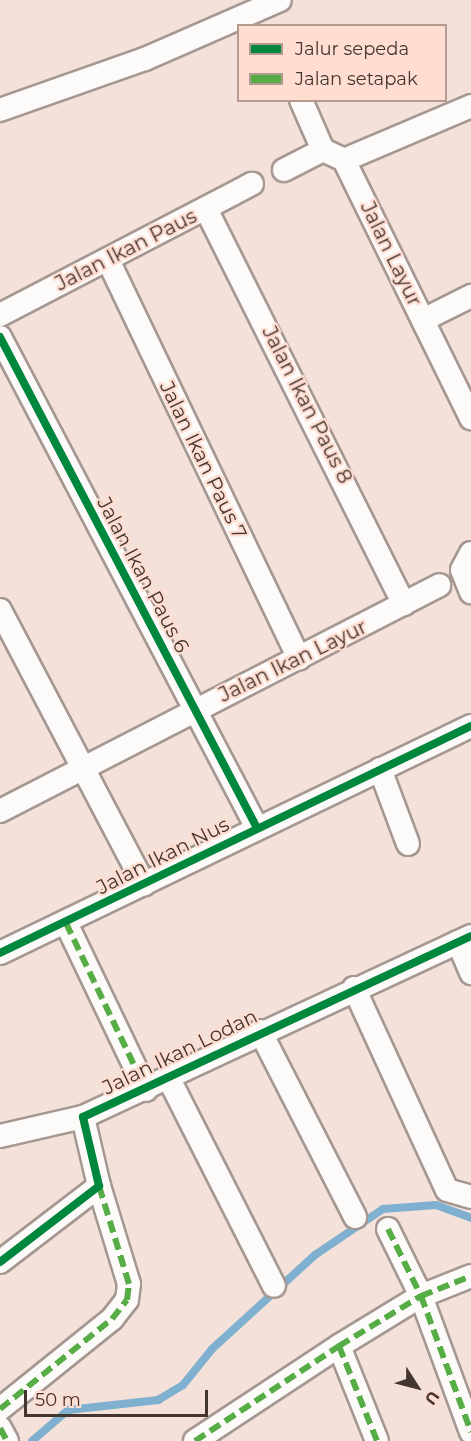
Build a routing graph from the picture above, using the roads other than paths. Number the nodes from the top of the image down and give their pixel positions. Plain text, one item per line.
1 (269, 12) edge
2 (237, 24) edge
3 (237, 24) edge
4 (302, 102) edge
5 (0, 110) edge
6 (469, 113) edge
7 (334, 155) junction
8 (284, 170) dead end
9 (252, 184) dead end
10 (206, 209) junction
11 (108, 260) junction
12 (471, 296) edge
13 (0, 315) edge
14 (423, 320) junction
15 (0, 337) edge
16 (464, 387) edge
17 (471, 418) edge
18 (471, 553) edge
19 (439, 585) dead end
20 (471, 592) edge
21 (404, 604) junction
22 (0, 610) edge
23 (299, 659) junction
24 (194, 708) junction
25 (471, 726) edge
26 (82, 766) junction
27 (380, 770) junction
28 (0, 812) edge
29 (257, 828) junction
30 (408, 844) dead end
31 (144, 885) junction
32 (66, 923) junction
33 (464, 939) edge
34 (0, 953) edge
35 (471, 973) edge
36 (354, 988) junction
37 (260, 1031) junction
38 (168, 1077) junction
39 (146, 1090) junction
40 (83, 1117) junction
41 (0, 1136) edge
42 (99, 1186) junction
43 (471, 1197) edge
44 (354, 1217) dead end
45 (388, 1229) dead end
46 (0, 1262) edge
47 (471, 1276) edge
48 (274, 1286) dead end
49 (421, 1296) junction
50 (339, 1346) junction
51 (0, 1408) edge
52 (0, 1428) edge
53 (471, 1432) edge
54 (7, 1441) edge
55 (195, 1441) edge
56 (376, 1441) edge

1 - 3 street
2 - 5 street
4 - 7 street, Jalan Layur
6 - 7 street
7 - 8 street
7 - 14 street, Jalan Layur
9 - 10 street, Jalan Ikan Paus
10 - 11 street, Jalan Ikan Paus
10 - 21 street, Jalan Ikan Paus 8
11 - 13 street, Jalan Ikan Paus
11 - 23 street, Jalan Ikan Paus 7
12 - 14 street
14 - 16 street, Jalan Layur
15 - 24 street, Jalan Ikan Paus 6
16 - 17 street, Jalan Layur
18 - 20 street
19 - 21 street, Jalan Ikan Layur
21 - 23 street, Jalan Ikan Layur
22 - 26 street
23 - 24 street, Jalan Ikan Layur
24 - 26 street, Jalan Ikan Layur
24 - 29 street, Jalan Ikan Paus 6
25 - 27 street, Jalan Ikan Nus
26 - 28 street, Jalan Ikan Layur
26 - 31 street
27 - 29 street, Jalan Ikan Nus
27 - 30 street
29 - 31 street, Jalan Ikan Nus
31 - 32 street, Jalan Ikan Nus
32 - 34 street, Jalan Ikan Nus
32 - 39 street
33 - 35 street
33 - 36 street, Jalan Ikan Lodan
36 - 37 street, Jalan Ikan Lodan
36 - 43 street
37 - 38 street, Jalan Ikan Lodan
37 - 44 street
38 - 39 street, Jalan Ikan Lodan
38 - 48 street
39 - 40 street, Jalan Ikan Lodan
40 - 41 street, Jalan Ikan Lodan
40 - 42 street
42 - 46 street
42 - 51 street
45 - 49 street
47 - 49 street
49 - 50 street
49 - 53 street
50 - 55 street
50 - 56 street
52 - 54 street

